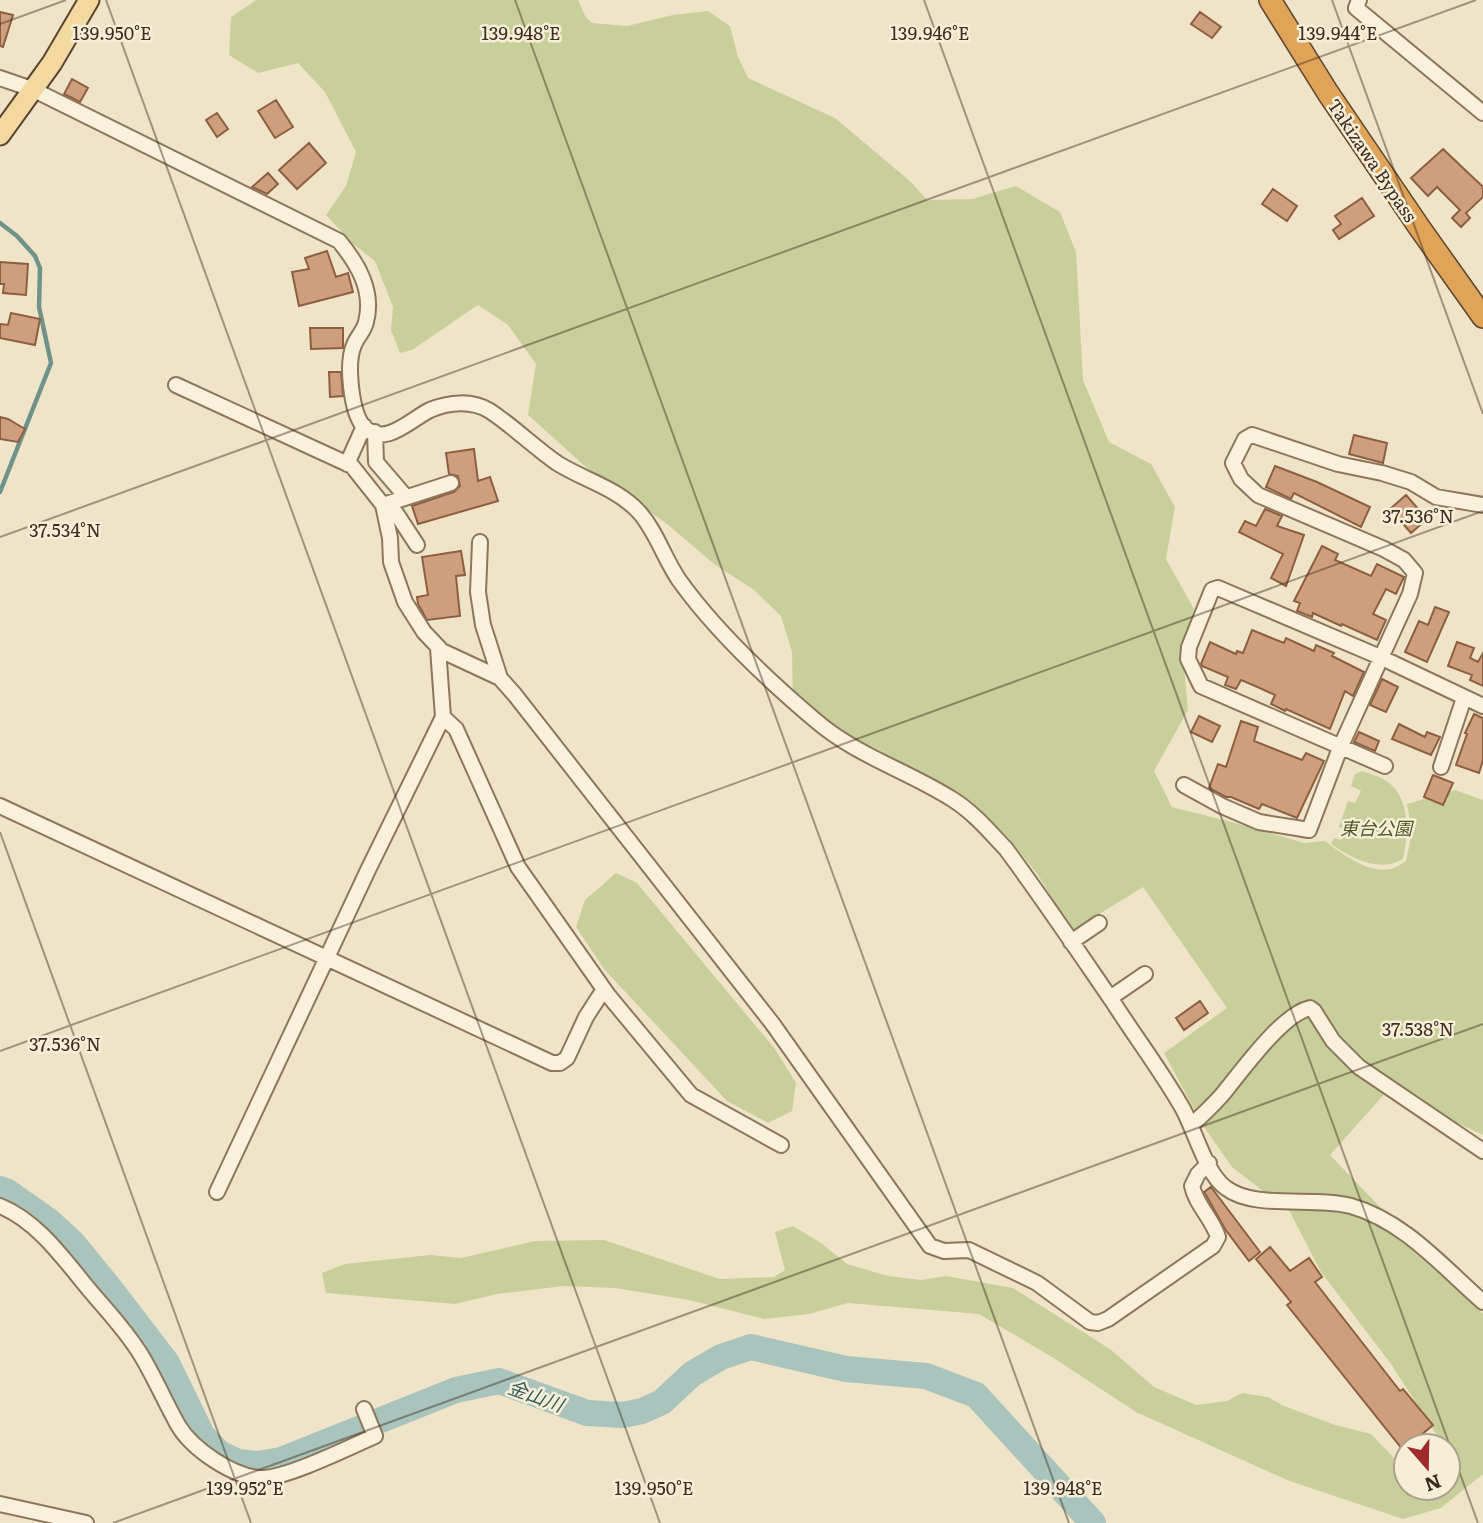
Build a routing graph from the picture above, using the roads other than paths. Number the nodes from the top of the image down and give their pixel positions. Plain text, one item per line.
1 (89, 0) edge
2 (1270, 0) edge
3 (1359, 0) edge
4 (0, 78) edge
5 (32, 89) junction
6 (1483, 113) edge
7 (0, 135) edge
8 (1483, 317) edge
9 (176, 386) dead end
10 (370, 429) junction
11 (347, 464) junction
12 (451, 483) dead end
13 (406, 497) junction
14 (383, 505) junction
15 (1483, 505) edge
16 (480, 542) dead end
17 (417, 545) dead end
18 (438, 648) junction
19 (1380, 657) junction
20 (500, 678) junction
21 (1464, 698) junction
22 (1483, 706) edge
23 (443, 717) junction
24 (1340, 748) junction
25 (1385, 766) dead end
26 (1441, 767) dead end
27 (1184, 785) dead end
28 (0, 806) edge
29 (1099, 923) dead end
30 (1071, 942) junction
31 (327, 958) junction
32 (1145, 974) dead end
33 (604, 989) junction
34 (1110, 998) junction
35 (1191, 1125) junction
36 (781, 1145) dead end
37 (1483, 1151) edge
38 (1209, 1163) junction
39 (217, 1192) dead end
40 (0, 1206) edge
41 (1483, 1302) edge
42 (364, 1409) dead end
43 (0, 1504) edge
44 (86, 1523) edge

1 - 5 main road
2 - 8 highway, Takizawa Bypass
3 - 6 street
4 - 5 street
5 - 7 main road
5 - 10 street
9 - 11 street
10 - 11 street
10 - 13 street
10 - 30 street
11 - 14 street
12 - 13 street
13 - 14 street
14 - 17 street
14 - 18 street
15 - 19 street
16 - 20 street
18 - 20 street
18 - 23 street
19 - 21 street
19 - 24 street
19 - 24 street
20 - 38 street
21 - 22 street
21 - 26 street
23 - 31 street
23 - 33 street
24 - 25 street
24 - 27 street
28 - 31 street
29 - 30 street
30 - 34 street
31 - 33 street
31 - 39 street
32 - 34 street
33 - 36 street
34 - 35 street
35 - 37 street
35 - 38 street
38 - 41 street
40 - 42 street
43 - 44 street

